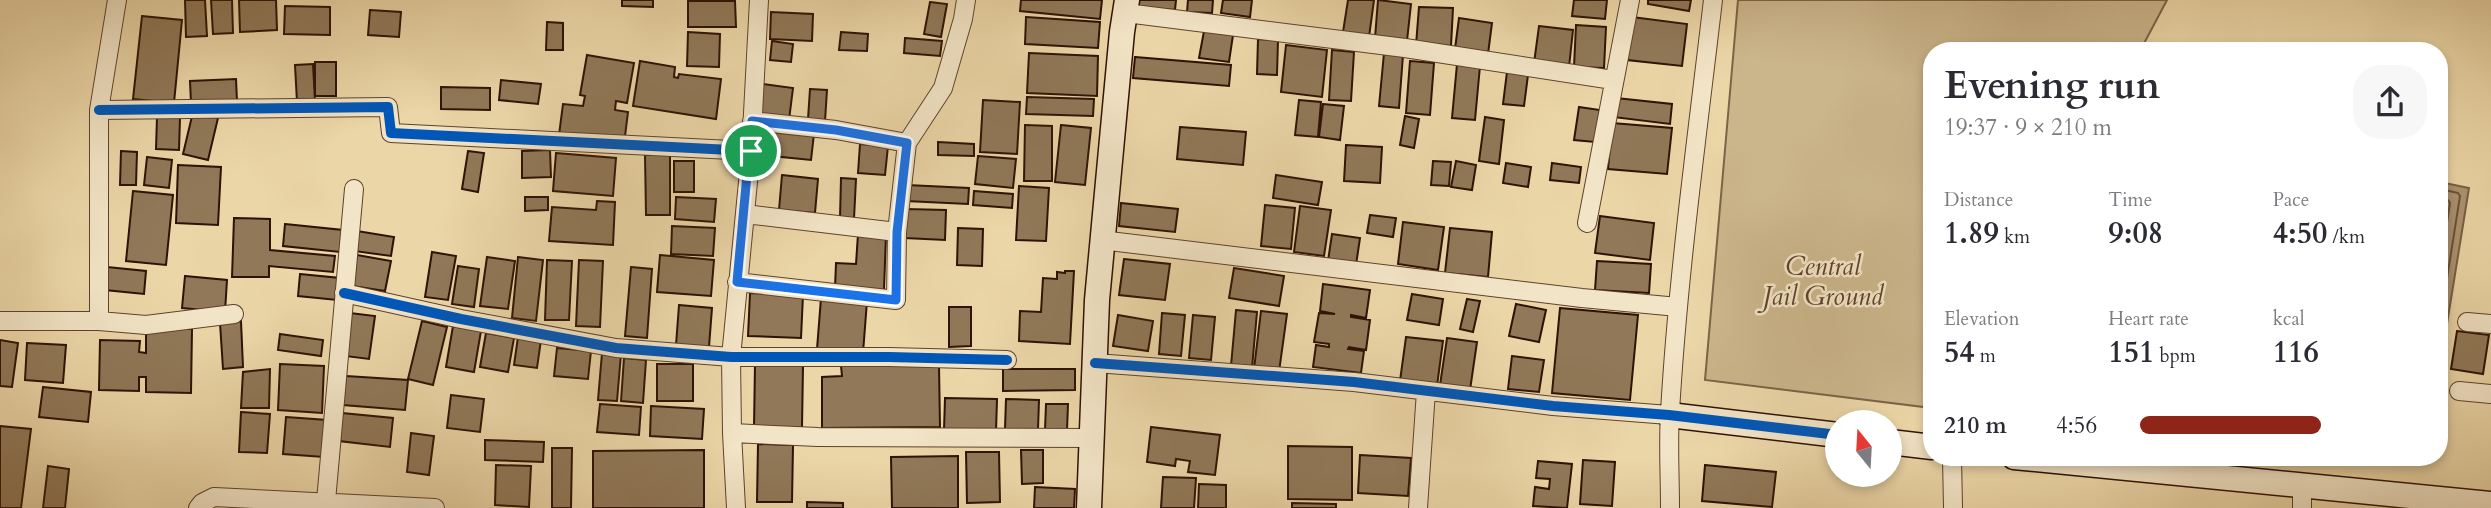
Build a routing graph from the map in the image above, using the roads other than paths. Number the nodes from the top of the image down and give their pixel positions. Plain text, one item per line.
1 (117, 0) edge
2 (759, 0) edge
3 (966, 0) edge
4 (1630, 0) edge
5 (1713, 0) edge
6 (1127, 7) edge
7 (1613, 80) junction
8 (100, 110) junction
9 (752, 121) junction
10 (907, 143) junction
11 (751, 151) junction
12 (354, 189) dead end
13 (745, 214) junction
14 (1587, 223) dead end
15 (897, 232) junction
16 (1101, 240) junction
17 (737, 282) junction
18 (344, 293) junction
19 (1678, 307) junction
20 (234, 314) dead end
21 (0, 321) edge
22 (99, 321) junction
23 (2467, 322) dead end
24 (2491, 324) edge
25 (731, 357) junction
26 (1007, 360) dead end
27 (1095, 363) junction
28 (1426, 391) junction
29 (2459, 391) dead end
30 (2491, 394) edge
31 (1670, 415) junction
32 (732, 433) junction
33 (1825, 433) edge
34 (1091, 438) junction
35 (1902, 443) edge
36 (1923, 446) edge
37 (1952, 466) edge
38 (2079, 466) edge
39 (2302, 497) edge
40 (326, 501) junction
41 (214, 503) edge
42 (2491, 504) edge
43 (198, 508) edge
44 (426, 508) edge
45 (435, 508) edge
46 (736, 508) edge
47 (1089, 508) edge
48 (1418, 508) edge
49 (1670, 508) edge
50 (1953, 508) edge

1 - 8 street
2 - 9 street
3 - 10 street
4 - 7 street
5 - 19 street
6 - 7 street
6 - 16 street
7 - 14 street
8 - 11 street
8 - 22 street
9 - 10 street
9 - 11 street
10 - 15 street
11 - 13 street
12 - 18 street
13 - 15 street
13 - 17 street
15 - 17 street
16 - 19 street
16 - 27 street
17 - 25 street
18 - 25 street
18 - 40 street
19 - 31 street
20 - 22 street
21 - 22 street
23 - 24 street
25 - 26 street
25 - 32 street
27 - 28 street
27 - 34 street
28 - 31 street
28 - 48 street
29 - 30 street
31 - 33 street
31 - 49 street
32 - 34 street
32 - 46 street
34 - 47 street
35 - 36 street
37 - 50 street
38 - 39 street
39 - 42 street
40 - 41 street
40 - 44 street
41 - 43 street
44 - 45 street

